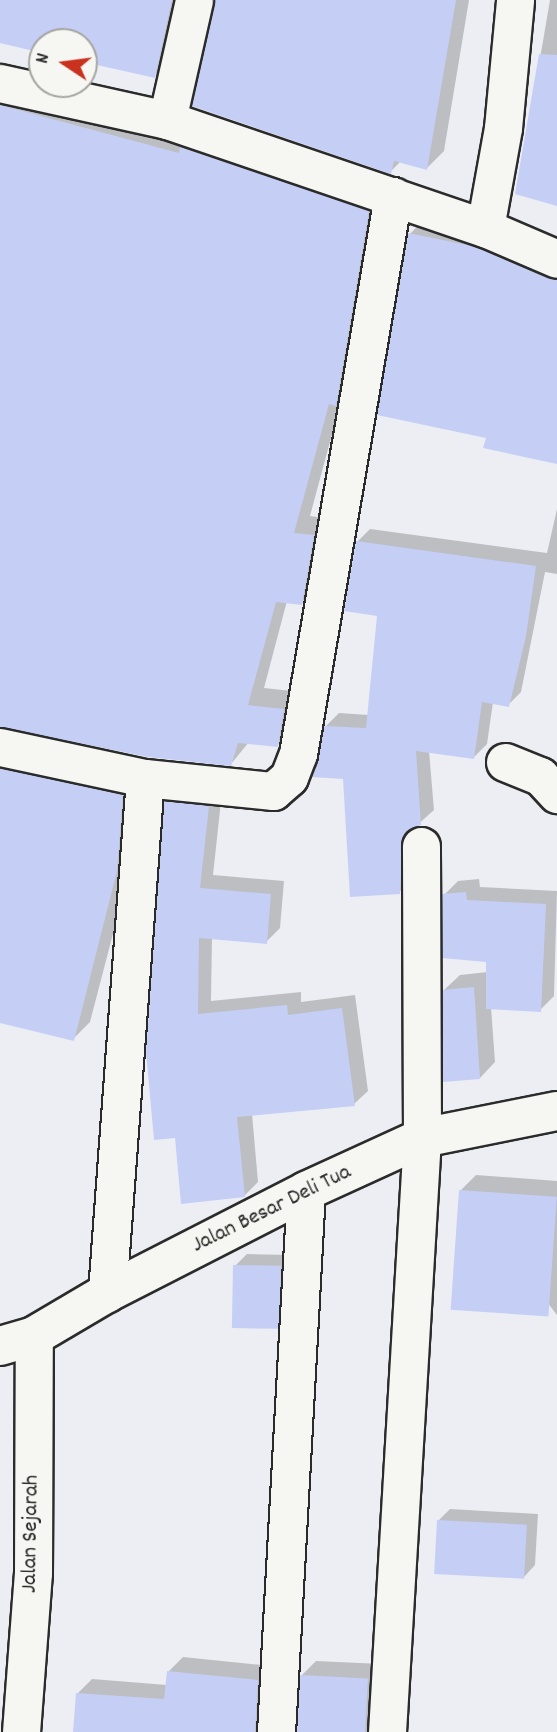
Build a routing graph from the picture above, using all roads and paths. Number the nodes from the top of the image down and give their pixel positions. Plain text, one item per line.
1 (194, 0) edge
2 (515, 0) edge
3 (0, 83) edge
4 (167, 120) junction
5 (393, 196) junction
6 (485, 228) junction
7 (557, 259) edge
8 (0, 747) edge
9 (505, 762) dead end
10 (145, 778) junction
11 (557, 794) edge
12 (421, 846) dead end
13 (557, 1111) edge
14 (422, 1138) junction
15 (306, 1191) junction
16 (107, 1293) junction
17 (17, 1341) edge
18 (21, 1732) edge
19 (276, 1732) edge
20 (387, 1732) edge

1 - 4 street
2 - 6 street
3 - 4 street
4 - 5 street
5 - 6 street
5 - 10 street
6 - 7 street
8 - 10 street
9 - 11 street
10 - 16 street
12 - 14 street
13 - 14 main road, Jalan Besar Deli Tua
14 - 15 main road, Jalan Besar Deli Tua
14 - 20 street
15 - 16 main road, Jalan Besar Deli Tua
15 - 19 street
16 - 17 main road, Jalan Besar Deli Tua
17 - 18 street, Jalan Sejarah

